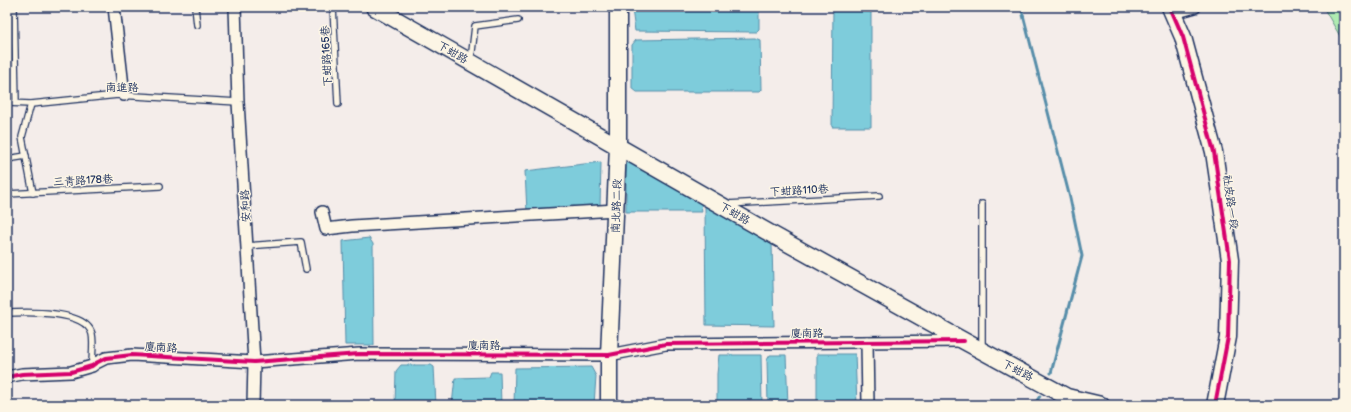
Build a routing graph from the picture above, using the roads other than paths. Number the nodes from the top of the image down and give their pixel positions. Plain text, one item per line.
1 (14, 7) edge
2 (114, 7) edge
3 (195, 7) edge
4 (235, 7) edge
5 (333, 7) edge
6 (374, 7) edge
7 (618, 7) edge
8 (1195, 7) edge
9 (1172, 10) edge
10 (518, 20) dead end
11 (197, 25) dead end
12 (470, 62) junction
13 (124, 95) junction
14 (238, 102) junction
15 (7, 103) edge
16 (16, 103) junction
17 (31, 104) junction
18 (338, 104) dead end
19 (618, 146) junction
20 (26, 156) junction
21 (7, 159) edge
22 (160, 186) dead end
23 (33, 193) junction
24 (7, 194) edge
25 (879, 196) dead end
26 (720, 204) junction
27 (982, 204) dead end
28 (616, 210) junction
29 (322, 212) dead end
30 (247, 246) junction
31 (306, 269) dead end
32 (7, 313) edge
33 (964, 341) junction
34 (867, 342) junction
35 (982, 351) junction
36 (609, 355) junction
37 (254, 362) junction
38 (92, 366) junction
39 (7, 377) edge
40 (1344, 395) edge
41 (253, 405) edge
42 (609, 405) edge
43 (868, 405) edge
44 (1101, 405) edge
45 (1214, 405) edge
46 (1343, 405) edge

1 - 16 lane
2 - 13 street
3 - 11 lane
4 - 14 street, 安和路
5 - 18 lane, 下蚶路165巷
6 - 12 main road, 下蚶路
7 - 19 main road, 南北路二段
8 - 9 street
9 - 45 main road, 社皮路一段
10 - 12 lane
12 - 19 main road, 下蚶路
13 - 14 lane, 南進路
13 - 17 lane, 南進路
14 - 30 street, 安和路
15 - 16 lane, 南進路
16 - 17 lane, 南進路
17 - 20 lane
19 - 26 main road, 下蚶路
19 - 28 main road, 南北路二段
20 - 21 lane
20 - 23 lane
22 - 23 lane, 三青路178巷
23 - 24 lane, 三青路178巷
25 - 26 lane, 下蚶路110巷
26 - 33 main road, 下蚶路
27 - 35 lane
28 - 29 street
28 - 36 main road, 南北路二段
30 - 31 lane
30 - 37 street, 安和路
32 - 38 lane
33 - 34 street, 廈南路
33 - 35 main road, 下蚶路
34 - 36 street, 廈南路
34 - 43 street
35 - 44 main road, 下蚶路
36 - 37 street, 廈南路
36 - 42 main road, 南北路二段
37 - 38 street, 廈南路
37 - 41 street, 安和路
38 - 39 street, 廈南路
40 - 46 lane

